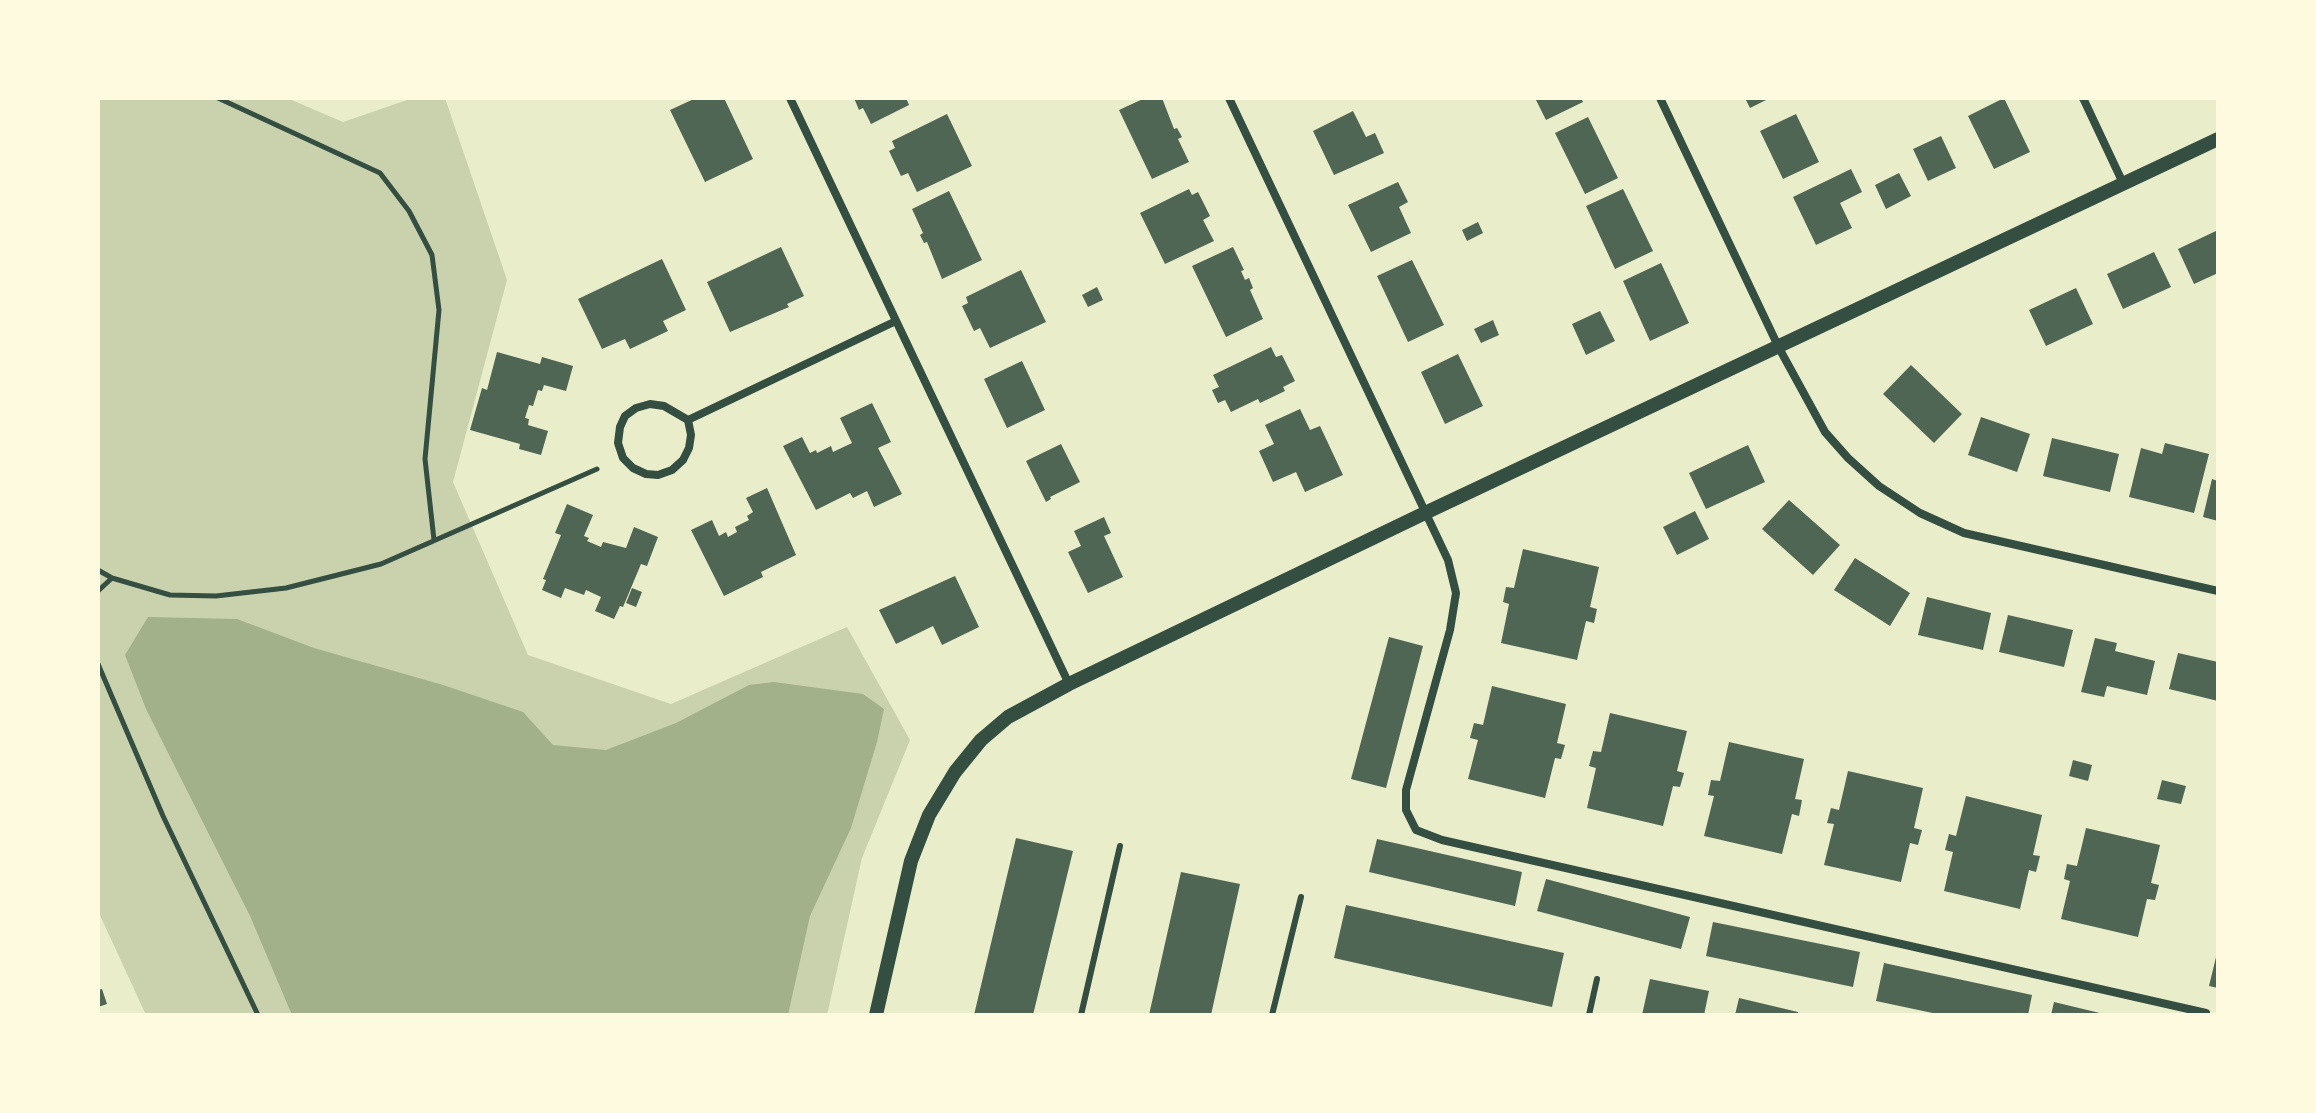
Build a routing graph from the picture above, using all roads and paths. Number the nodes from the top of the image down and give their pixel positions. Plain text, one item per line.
1 (218, 98) edge
2 (790, 98) edge
3 (1229, 98) edge
4 (1660, 98) edge
5 (2083, 98) edge
6 (2218, 139) edge
7 (2123, 183) junction
8 (896, 321) junction
9 (1779, 348) junction
10 (688, 420) junction
11 (597, 469) dead end
12 (1425, 513) junction
13 (434, 540) junction
14 (98, 570) edge
15 (112, 578) junction
16 (98, 591) edge
17 (2218, 591) edge
18 (98, 664) edge
19 (1069, 684) junction
20 (1120, 846) dead end
21 (1301, 897) dead end
22 (1597, 979) dead end
23 (2206, 1013) edge
24 (258, 1015) edge
25 (876, 1015) edge
26 (1081, 1015) edge
27 (1272, 1015) edge
28 (1589, 1015) edge

1 - 13 path
2 - 8 street
3 - 12 street
4 - 9 street
5 - 7 street
6 - 7 street
7 - 9 street
8 - 10 street
8 - 19 street
9 - 12 street
9 - 17 street
10 - 10 street
11 - 13 path
12 - 19 street
12 - 23 street
13 - 15 path
14 - 15 path
15 - 16 path
18 - 24 path
19 - 25 street
20 - 26 lane
21 - 27 lane
22 - 28 lane

